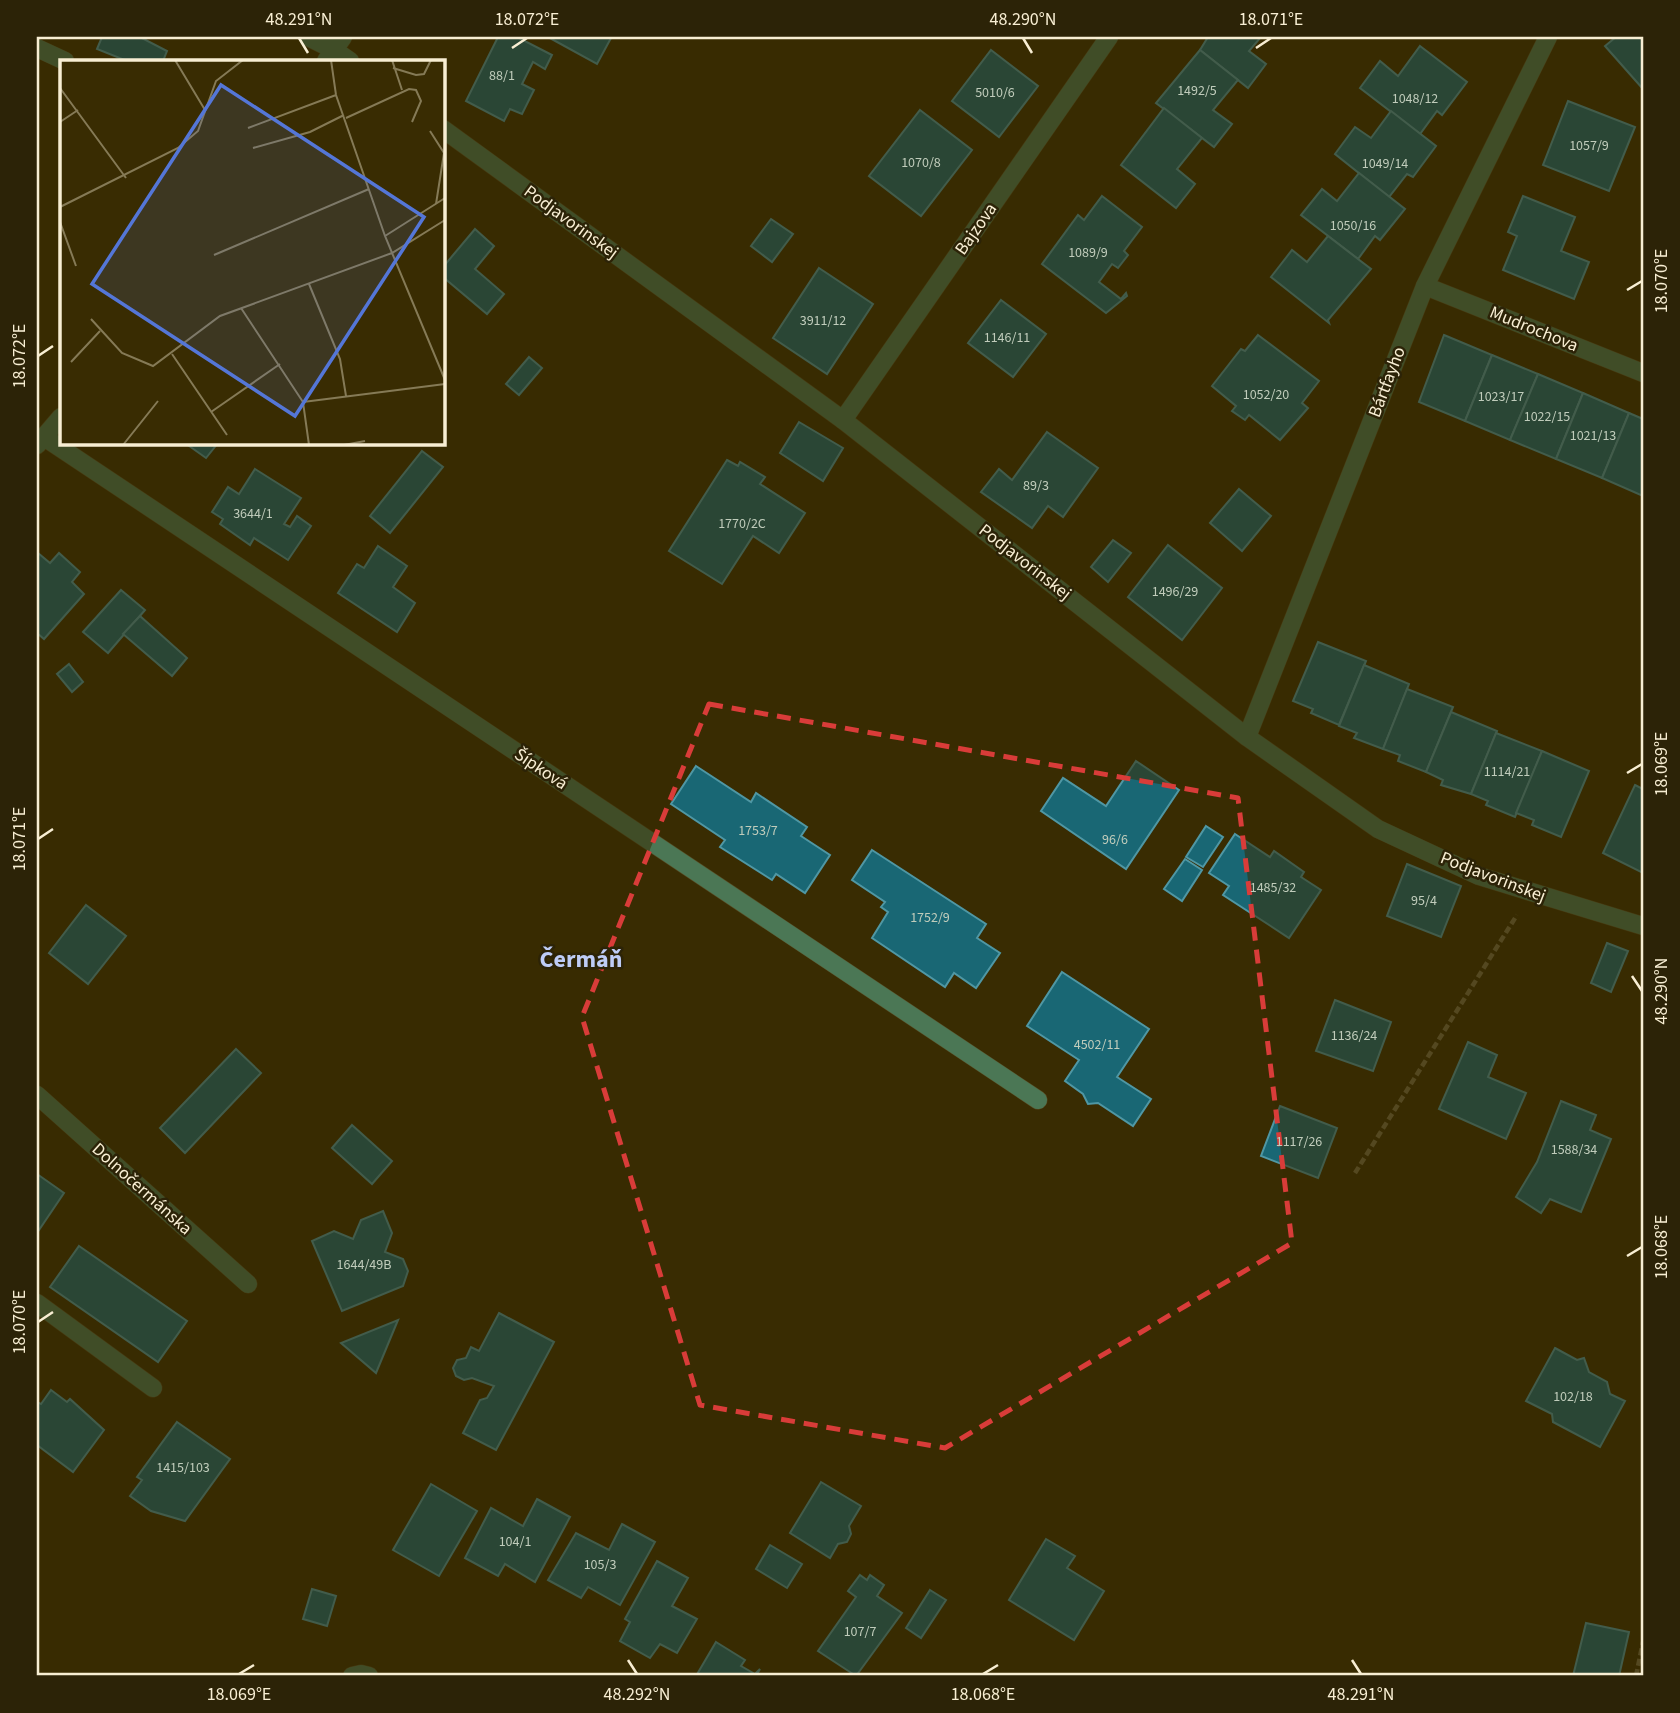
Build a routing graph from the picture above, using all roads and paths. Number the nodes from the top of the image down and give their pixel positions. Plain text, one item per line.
1 (308, 37) edge
2 (1109, 37) edge
3 (1548, 37) edge
4 (37, 48) edge
5 (334, 49) edge
6 (63, 60) edge
7 (349, 60) edge
8 (444, 130) edge
9 (1425, 286) junction
10 (1643, 373) edge
11 (60, 418) edge
12 (843, 421) junction
13 (40, 441) edge
14 (1247, 737) junction
15 (1531, 893) junction
16 (1643, 926) edge
17 (37, 1095) edge
18 (1038, 1100) dead end
19 (1356, 1173) dead end
20 (247, 1284) dead end
21 (37, 1303) edge
22 (153, 1388) dead end
23 (1643, 1642) edge
24 (352, 1676) edge
25 (369, 1676) edge
26 (1636, 1676) edge

1 - 5 street
2 - 12 street, Bajzova
3 - 9 street, Bártfayho
4 - 6 street
5 - 7 street
8 - 12 street, Podjavorinskej
9 - 10 street, Mudrochova
9 - 14 street, Bártfayho
11 - 13 street
12 - 14 street, Podjavorinskej
13 - 18 street, Šípková
14 - 15 street, Podjavorinskej
15 - 16 street, Podjavorinskej
15 - 19 path
17 - 20 street, Dolnočermánska
21 - 22 street
23 - 26 path
24 - 25 street

